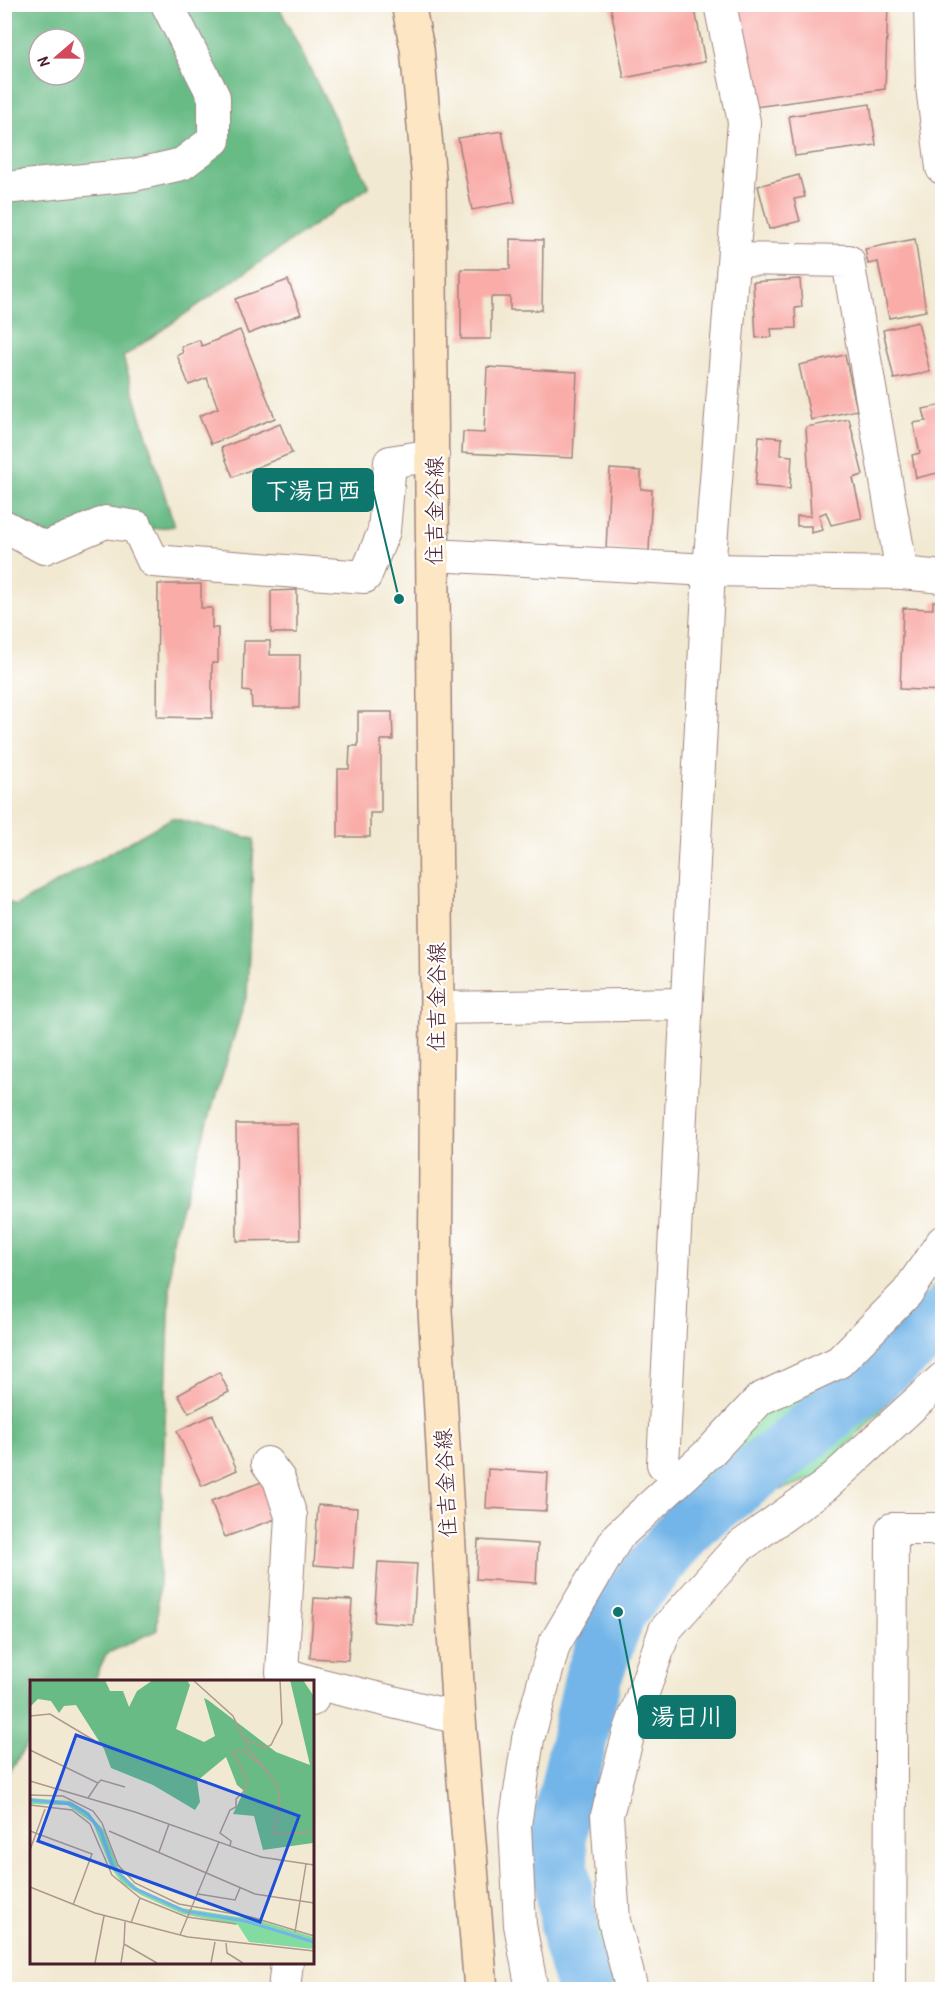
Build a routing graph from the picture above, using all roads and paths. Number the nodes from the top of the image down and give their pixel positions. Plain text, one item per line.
1 (168, 4) edge
2 (408, 4) edge
3 (720, 4) edge
4 (930, 4) edge
5 (942, 168) edge
6 (4, 188) edge
7 (734, 259) junction
8 (433, 455) junction
9 (4, 526) edge
10 (434, 555) junction
11 (709, 570) junction
12 (902, 573) junction
13 (942, 577) edge
14 (686, 1004) junction
15 (437, 1008) junction
16 (942, 1242) edge
17 (942, 1379) edge
18 (267, 1463) dead end
19 (663, 1464) dead end
20 (942, 1529) edge
21 (297, 1680) edge
22 (314, 1687) edge
23 (459, 1718) junction
24 (287, 1964) edge
25 (284, 1989) edge
26 (481, 1989) edge
27 (532, 1989) edge
28 (632, 1989) edge
29 (890, 1989) edge

1 - 6 street
2 - 8 main road, 住吉金谷線
3 - 7 street
4 - 5 street
7 - 11 street
7 - 12 street
8 - 9 street
8 - 10 main road, 住吉金谷線
10 - 11 street
10 - 15 main road, 住吉金谷線
11 - 12 street
11 - 14 street
12 - 13 street
14 - 15 street
14 - 19 street
15 - 23 main road, 住吉金谷線
16 - 27 street
17 - 28 street
18 - 21 street
20 - 29 street
22 - 23 street
23 - 26 main road, 住吉金谷線
24 - 25 street

